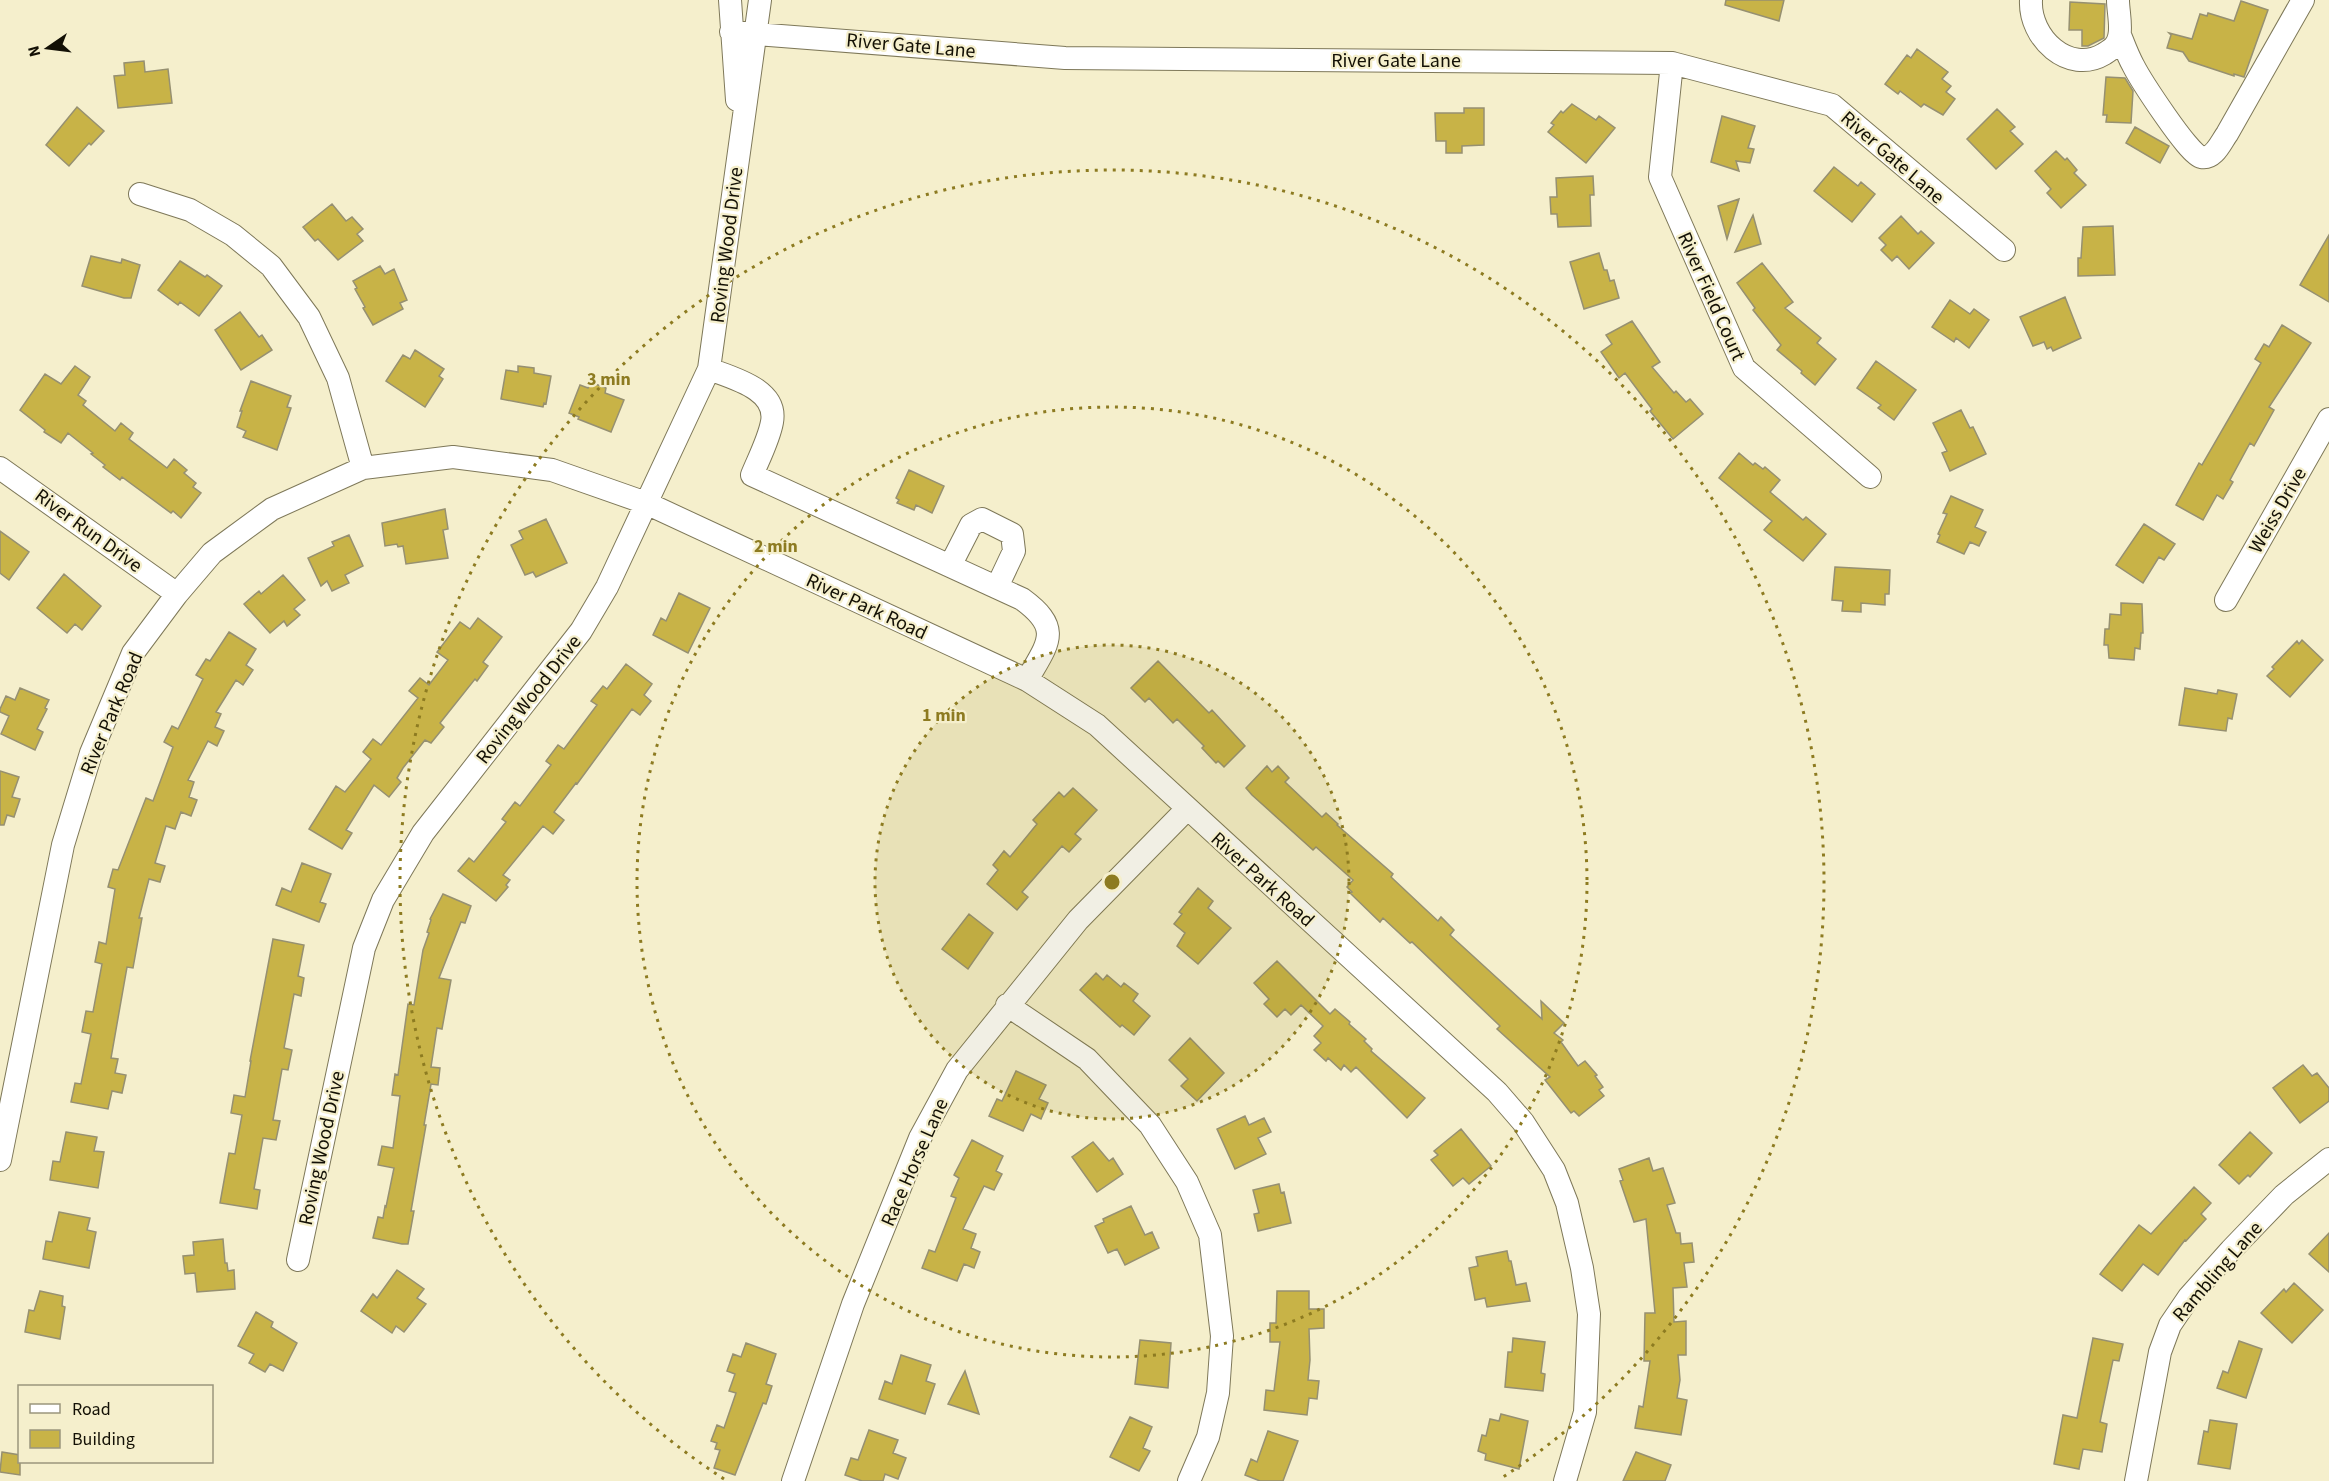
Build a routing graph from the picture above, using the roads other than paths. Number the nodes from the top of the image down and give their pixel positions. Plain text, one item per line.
1 (729, 0) edge
2 (760, 0) edge
3 (2031, 0) edge
4 (2118, 0) edge
5 (2303, 0) edge
6 (731, 32) junction
7 (757, 33) junction
8 (2120, 35) junction
9 (1672, 63) junction
10 (740, 131) junction
11 (140, 194) dead end
12 (2004, 250) dead end
13 (709, 369) junction
14 (2329, 419) edge
15 (0, 468) edge
16 (363, 468) junction
17 (1870, 477) dead end
18 (646, 503) junction
19 (950, 566) junction
20 (997, 587) junction
21 (177, 594) junction
22 (2226, 600) dead end
23 (1027, 680) junction
24 (1187, 809) junction
25 (1008, 1005) junction
26 (2329, 1159) edge
27 (0, 1160) edge
28 (297, 1260) dead end
29 (793, 1481) edge
30 (1189, 1481) edge
31 (1565, 1481) edge
32 (2136, 1481) edge

1 - 6 street, Roving Wood Drive
2 - 7 street, Roving Wood Drive
3 - 8 street
4 - 8 street
5 - 8 street
6 - 7 street, River Gate Lane
6 - 10 street, Roving Wood Drive
7 - 9 street, River Gate Lane
7 - 10 street, Roving Wood Drive
9 - 12 street, River Gate Lane
9 - 17 street, River Field Court
10 - 13 street, Roving Wood Drive
11 - 16 street
13 - 18 street, Roving Wood Drive
13 - 19 street
14 - 22 street, Weiss Drive
15 - 21 street, River Run Drive
16 - 18 street, River Park Road
16 - 21 street, River Park Road
18 - 23 street, River Park Road
18 - 28 street, Roving Wood Drive
19 - 20 street
19 - 20 street
20 - 23 street
21 - 27 street, River Park Road
23 - 24 street, River Park Road
24 - 25 street, Race Horse Lane
24 - 31 street, River Park Road
25 - 29 street, Race Horse Lane
25 - 30 street
26 - 32 street, Rambling Lane

